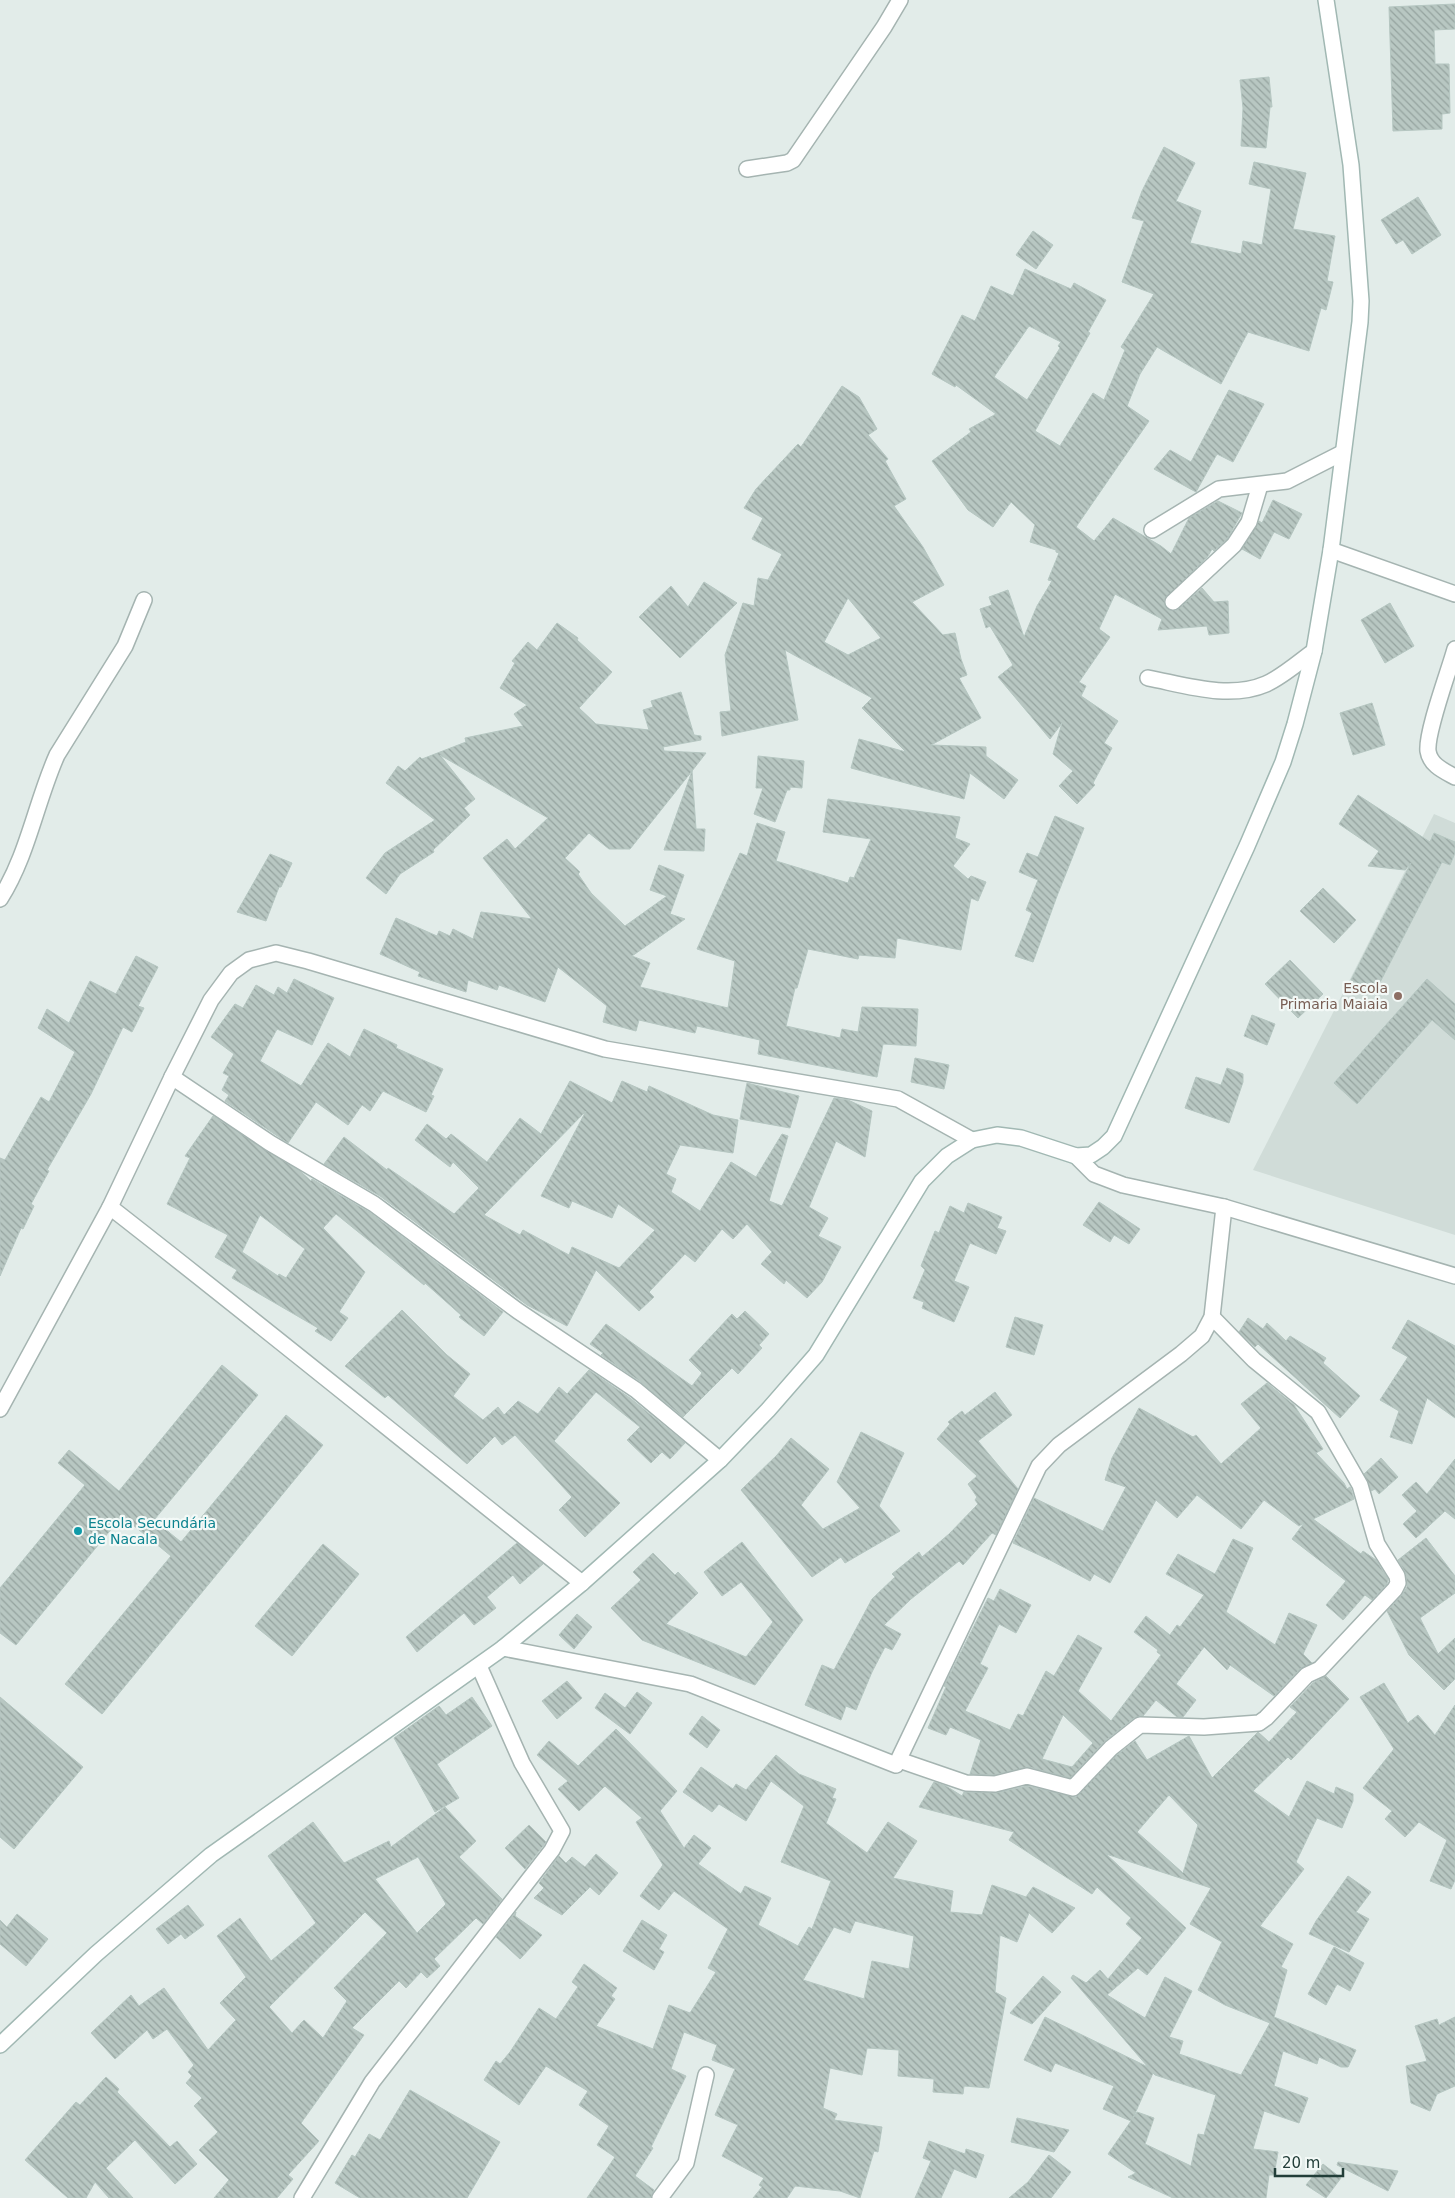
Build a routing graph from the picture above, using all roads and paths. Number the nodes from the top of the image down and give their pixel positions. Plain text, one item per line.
1 (900, 0) edge
2 (1326, 0) edge
3 (747, 169) dead end
4 (1342, 453) junction
5 (1260, 485) junction
6 (1152, 530) dead end
7 (1331, 550) junction
8 (1455, 594) edge
9 (144, 600) dead end
10 (1173, 602) dead end
11 (1455, 649) edge
12 (1314, 651) junction
13 (1148, 678) dead end
14 (1455, 777) edge
15 (0, 899) edge
16 (172, 1077) junction
17 (972, 1140) junction
18 (1076, 1156) junction
19 (110, 1207) junction
20 (1224, 1207) junction
21 (1455, 1276) edge
22 (1212, 1317) junction
23 (0, 1409) edge
24 (720, 1460) junction
25 (582, 1583) junction
26 (503, 1648) junction
27 (479, 1666) junction
28 (899, 1760) junction
29 (0, 2044) edge
30 (706, 2075) dead end
31 (302, 2198) edge
32 (660, 2198) edge

1 - 3 street
2 - 4 street
4 - 5 street
4 - 7 street
5 - 6 street
5 - 10 street
7 - 8 street
7 - 12 street
9 - 15 street
11 - 14 street
12 - 13 street
12 - 18 street
16 - 17 street
16 - 19 street
16 - 24 street
17 - 18 street
17 - 24 street
18 - 20 street
19 - 23 street
19 - 25 street
20 - 21 street
20 - 22 street
22 - 28 street
22 - 28 street
24 - 25 street
25 - 26 street
26 - 27 street
26 - 28 street
27 - 29 street
27 - 31 street
30 - 32 street

